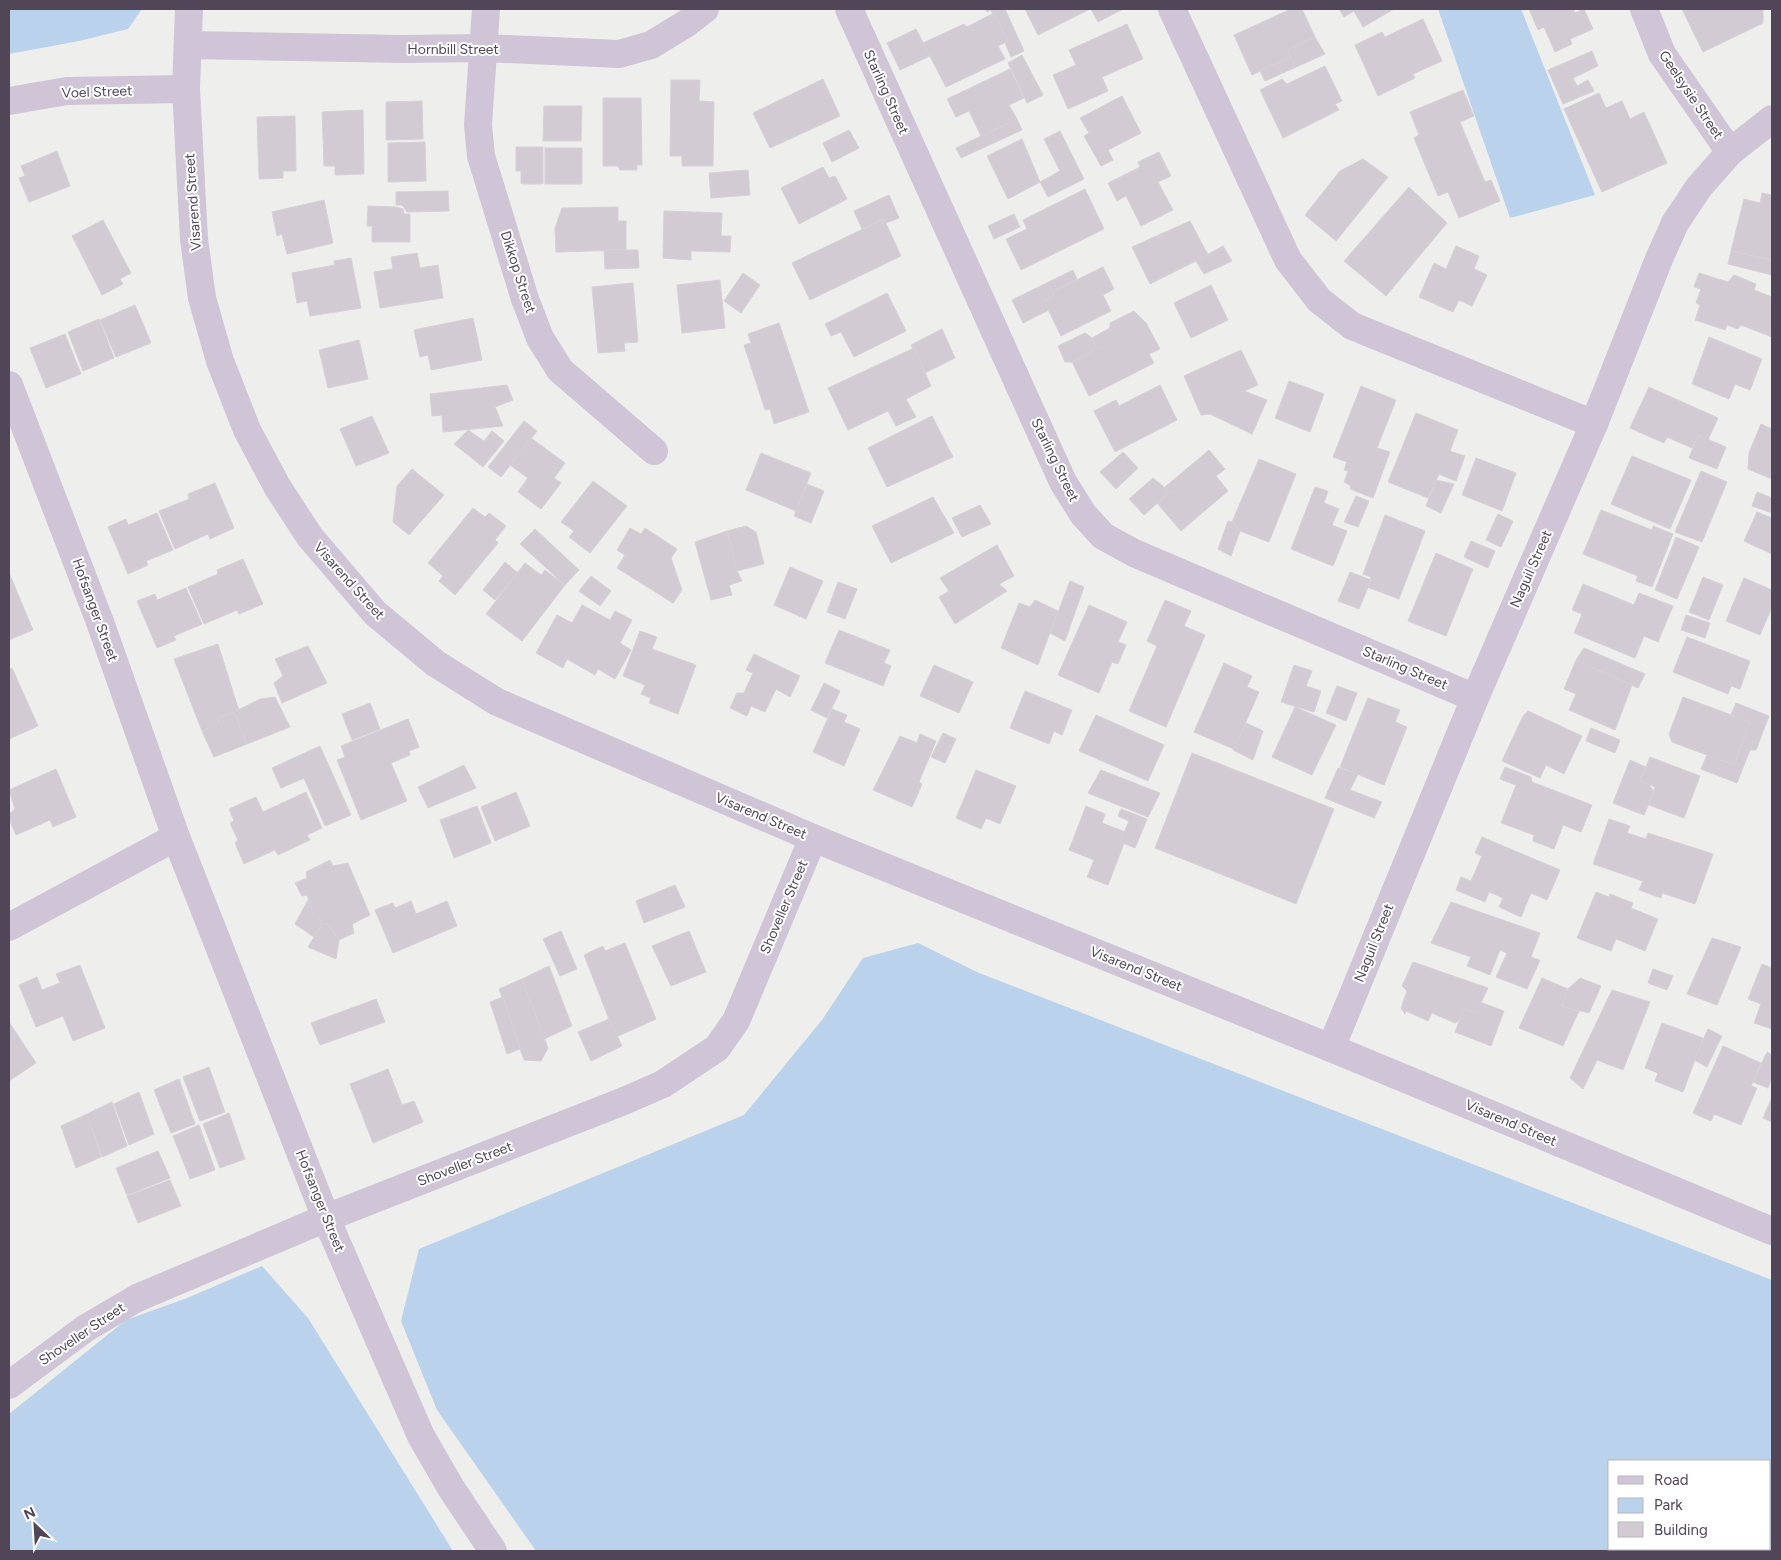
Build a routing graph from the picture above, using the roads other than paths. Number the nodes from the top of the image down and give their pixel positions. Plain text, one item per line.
1 (190, 9) edge
2 (486, 9) edge
3 (705, 9) edge
4 (848, 9) edge
5 (1172, 9) edge
6 (1644, 9) edge
7 (188, 45) junction
8 (484, 48) junction
9 (186, 89) junction
10 (9, 101) edge
11 (1772, 119) edge
12 (1730, 152) junction
13 (9, 385) edge
14 (1594, 424) junction
15 (654, 451) dead end
16 (1475, 698) junction
17 (176, 837) junction
18 (813, 838) junction
19 (9, 927) edge
20 (1331, 1048) junction
21 (326, 1218) junction
22 (1772, 1232) edge
23 (9, 1385) edge
24 (493, 1551) edge

1 - 7 street, Visarend Street
2 - 8 street, Dikkop Street
3 - 8 street, Hornbill Street
4 - 16 street, Starling Street
5 - 14 street
6 - 12 street, Geelsysie Street
7 - 8 street, Hornbill Street
7 - 9 street, Visarend Street
8 - 15 street, Dikkop Street
9 - 10 street, Voel Street
9 - 18 street, Visarend Street
11 - 12 street, Naguil Street
12 - 14 street, Naguil Street
13 - 17 street, Hofsanger Street
14 - 16 street, Naguil Street
16 - 20 street, Naguil Street
17 - 19 street
17 - 21 street, Hofsanger Street
18 - 20 street, Visarend Street
18 - 21 street, Shoveller Street
20 - 22 street, Visarend Street
21 - 23 street, Shoveller Street
21 - 24 street, Hofsanger Street

